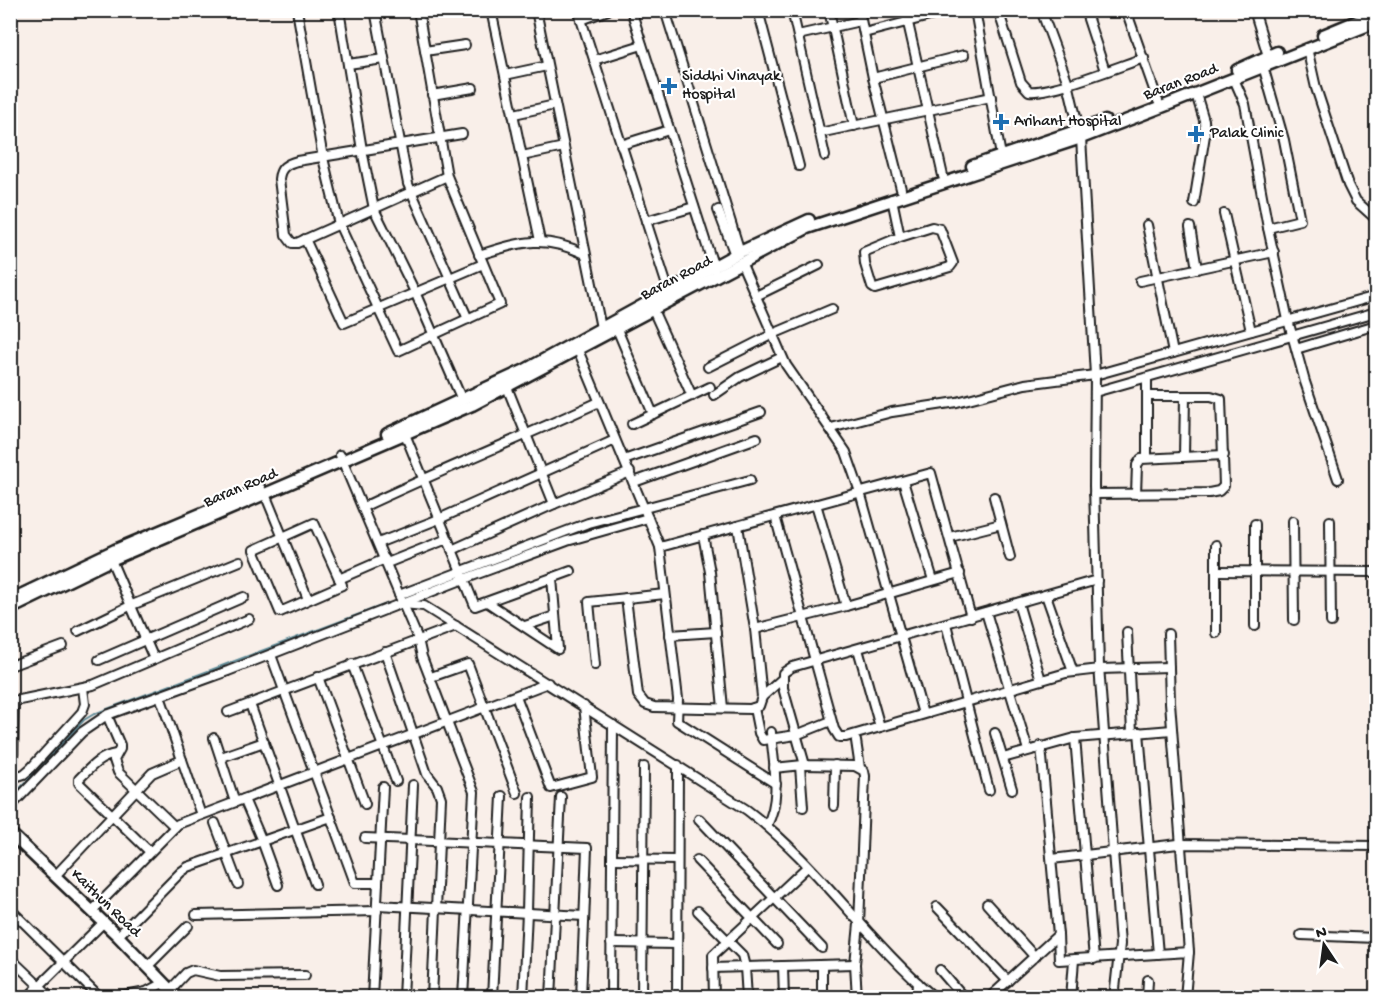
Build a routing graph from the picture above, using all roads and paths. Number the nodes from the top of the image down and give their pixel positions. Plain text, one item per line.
1 (297, 10) edge
2 (339, 10) edge
3 (375, 10) edge
4 (491, 10) edge
5 (536, 10) edge
6 (578, 10) edge
7 (609, 10) edge
8 (631, 10) edge
9 (665, 10) edge
10 (758, 10) edge
11 (792, 10) edge
12 (829, 10) edge
13 (859, 10) edge
14 (905, 10) edge
15 (953, 10) edge
16 (975, 10) edge
17 (1000, 10) edge
18 (1041, 10) edge
19 (1085, 10) edge
20 (1126, 10) edge
21 (1254, 10) edge
22 (418, 11) edge
23 (1377, 13) edge
24 (581, 20) junction
25 (860, 21) junction
26 (908, 21) junction
27 (1377, 22) edge
28 (833, 27) junction
29 (864, 33) junction
30 (798, 34) junction
31 (465, 45) dead end
32 (642, 45) junction
33 (1307, 48) junction
34 (425, 51) junction
35 (964, 55) dead end
36 (1144, 58) junction
37 (384, 59) junction
38 (594, 60) junction
39 (1266, 61) junction
40 (348, 64) junction
41 (918, 65) junction
42 (547, 66) junction
43 (1105, 71) junction
44 (505, 75) junction
45 (873, 78) junction
46 (1234, 79) junction
47 (1068, 83) junction
48 (473, 88) dead end
49 (1196, 94) junction
50 (432, 95) junction
51 (991, 97) junction
52 (1158, 101) junction
53 (555, 105) junction
54 (928, 110) junction
55 (513, 114) junction
56 (885, 120) junction
57 (854, 126) junction
58 (669, 130) junction
59 (462, 134) dead end
60 (819, 134) junction
61 (1080, 134) junction
62 (440, 137) junction
63 (399, 144) junction
64 (621, 145) junction
65 (564, 147) junction
66 (362, 150) junction
67 (522, 156) junction
68 (825, 156) dead end
69 (1001, 156) junction
70 (323, 158) junction
71 (799, 166) dead end
72 (447, 176) junction
73 (943, 176) junction
74 (901, 189) junction
75 (411, 194) junction
76 (892, 199) junction
77 (1194, 203) dead end
78 (694, 207) junction
79 (374, 209) junction
80 (718, 210) dead end
81 (1224, 214) dead end
82 (1377, 219) edge
83 (646, 221) junction
84 (339, 224) junction
85 (1147, 225) dead end
86 (1190, 227) dead end
87 (1268, 228) junction
88 (900, 237) junction
89 (305, 239) junction
90 (540, 242) junction
91 (1274, 252) junction
92 (585, 254) junction
93 (479, 255) junction
94 (739, 256) junction
95 (1235, 260) junction
96 (483, 264) junction
97 (819, 265) dead end
98 (714, 268) junction
99 (1197, 269) junction
100 (450, 277) junction
101 (1156, 278) junction
102 (1140, 281) dead end
103 (415, 292) junction
104 (669, 292) junction
105 (756, 296) junction
106 (1377, 296) edge
107 (378, 308) junction
108 (832, 309) dead end
109 (653, 310) junction
110 (1377, 312) edge
111 (468, 319) junction
112 (1288, 321) junction
113 (1377, 325) edge
114 (600, 328) junction
115 (617, 329) junction
116 (1251, 331) junction
117 (433, 334) junction
118 (773, 334) junction
119 (1293, 336) junction
120 (1296, 349) junction
121 (578, 350) junction
122 (1173, 353) junction
123 (782, 357) junction
124 (708, 367) dead end
125 (1095, 375) junction
126 (1147, 378) junction
127 (507, 387) junction
128 (710, 387) dead end
129 (1095, 393) junction
130 (714, 395) dead end
131 (692, 396) junction
132 (1147, 396) junction
133 (1185, 396) junction
134 (462, 400) junction
135 (599, 402) junction
136 (761, 412) dead end
137 (653, 414) junction
138 (632, 423) dead end
139 (831, 428) junction
140 (405, 434) junction
141 (528, 435) junction
142 (757, 438) dead end
143 (615, 440) junction
144 (1224, 455) junction
145 (1184, 456) junction
146 (1147, 457) junction
147 (342, 458) junction
148 (624, 460) junction
149 (630, 472) junction
150 (543, 474) junction
151 (422, 479) junction
152 (1338, 479) dead end
153 (750, 480) dead end
154 (903, 480) junction
155 (634, 482) junction
156 (860, 492) junction
157 (265, 494) junction
158 (1094, 494) junction
159 (1136, 494) junction
160 (994, 497) dead end
161 (554, 504) junction
162 (816, 504) junction
163 (363, 507) junction
164 (644, 507) junction
165 (775, 516) junction
166 (648, 518) junction
167 (439, 519) junction
168 (1293, 521) dead end
169 (1330, 521) dead end
170 (1001, 524) junction
171 (1255, 524) dead end
172 (738, 526) junction
173 (703, 535) junction
174 (283, 536) junction
175 (950, 537) junction
176 (447, 539) junction
177 (378, 543) junction
178 (1216, 544) dead end
179 (660, 547) junction
180 (452, 550) junction
181 (1010, 557) dead end
182 (111, 560) junction
183 (240, 561) dead end
184 (386, 561) junction
185 (571, 571) dead end
186 (1216, 572) junction
187 (1256, 572) junction
188 (1293, 572) junction
189 (1331, 572) junction
190 (1377, 572) edge
191 (960, 573) junction
192 (463, 575) junction
193 (552, 578) junction
194 (339, 579) junction
195 (933, 580) junction
196 (1097, 580) junction
197 (50, 585) junction
198 (888, 593) junction
199 (665, 594) junction
200 (399, 595) junction
201 (1046, 595) junction
202 (244, 597) dead end
203 (626, 598) junction
204 (308, 599) junction
205 (10, 600) edge
206 (487, 602) junction
207 (1018, 603) junction
208 (403, 604) junction
209 (132, 605) junction
210 (846, 606) junction
211 (10, 609) edge
212 (986, 612) junction
213 (555, 616) junction
214 (971, 616) junction
215 (802, 618) junction
216 (249, 619) dead end
217 (1294, 620) dead end
218 (1331, 622) dead end
219 (946, 624) junction
220 (456, 626) junction
221 (525, 626) junction
222 (1255, 626) dead end
223 (755, 629) junction
224 (78, 631) dead end
225 (716, 632) junction
226 (1127, 632) dead end
227 (1216, 633) dead end
228 (1168, 634) dead end
229 (670, 635) junction
230 (901, 637) junction
231 (418, 639) junction
232 (146, 640) junction
233 (63, 646) dead end
234 (858, 649) junction
235 (385, 652) junction
236 (271, 655) junction
237 (154, 659) junction
238 (99, 660) dead end
239 (814, 661) junction
240 (12, 662) edge
241 (352, 664) junction
242 (595, 665) dead end
243 (1169, 667) junction
244 (1129, 668) junction
245 (1100, 669) junction
246 (1073, 672) junction
247 (318, 677) junction
248 (431, 677) junction
249 (782, 679) junction
250 (1041, 680) junction
251 (548, 683) junction
252 (84, 688) junction
253 (1009, 689) junction
254 (284, 691) junction
255 (160, 696) junction
256 (516, 696) junction
257 (762, 697) junction
258 (12, 702) edge
259 (967, 702) junction
260 (250, 704) junction
261 (584, 706) junction
262 (677, 706) junction
263 (723, 708) junction
264 (754, 708) junction
265 (483, 709) junction
266 (228, 712) dead end
267 (923, 714) junction
268 (107, 715) junction
269 (831, 721) junction
270 (448, 722) junction
271 (613, 725) junction
272 (880, 727) junction
273 (1172, 730) junction
274 (1136, 732) junction
275 (995, 733) dead end
276 (413, 735) junction
277 (796, 735) junction
278 (1105, 735) junction
279 (771, 736) junction
280 (214, 738) dead end
281 (1075, 738) junction
282 (856, 741) dead end
283 (264, 742) junction
284 (1041, 746) junction
285 (382, 747) junction
286 (1028, 750) junction
287 (116, 754) junction
288 (220, 757) junction
289 (1003, 758) junction
290 (349, 759) junction
291 (182, 760) junction
292 (678, 765) junction
293 (802, 765) junction
294 (835, 765) junction
295 (644, 767) dead end
296 (774, 768) junction
297 (860, 768) junction
298 (314, 772) junction
299 (11, 779) edge
300 (396, 781) dead end
301 (776, 784) junction
302 (413, 785) dead end
303 (280, 786) junction
304 (383, 787) dead end
305 (135, 789) junction
306 (1012, 789) dead end
307 (989, 790) dead end
308 (517, 793) dead end
309 (502, 796) dead end
310 (530, 797) dead end
311 (561, 797) dead end
312 (244, 799) junction
313 (235, 802) junction
314 (365, 804) dead end
315 (834, 806) dead end
316 (10, 807) edge
317 (803, 807) dead end
318 (201, 815) junction
319 (111, 816) junction
320 (331, 817) junction
321 (699, 819) dead end
322 (215, 823) dead end
323 (767, 825) junction
324 (175, 827) junction
325 (296, 829) junction
326 (10, 833) edge
327 (365, 838) dead end
328 (381, 839) junction
329 (262, 841) junction
330 (411, 841) junction
331 (440, 842) junction
332 (471, 843) junction
333 (501, 844) junction
334 (1181, 844) junction
335 (530, 846) junction
336 (1377, 846) edge
337 (558, 847) junction
338 (1148, 848) junction
339 (150, 852) junction
340 (1114, 852) junction
341 (228, 854) junction
342 (1085, 855) junction
343 (612, 859) junction
344 (1052, 859) junction
345 (642, 860) junction
346 (676, 860) junction
347 (697, 860) dead end
348 (807, 867) junction
349 (55, 876) junction
350 (238, 884) dead end
351 (315, 884) dead end
352 (378, 884) junction
353 (278, 885) dead end
354 (774, 896) junction
355 (987, 904) dead end
356 (408, 906) junction
357 (436, 907) junction
358 (937, 907) dead end
359 (377, 908) junction
360 (10, 909) edge
361 (468, 909) junction
362 (497, 910) junction
363 (92, 911) junction
364 (698, 911) dead end
365 (528, 912) junction
366 (555, 914) junction
367 (196, 915) dead end
368 (584, 916) junction
369 (751, 918) junction
370 (104, 922) junction
371 (860, 924) junction
372 (188, 926) dead end
373 (1058, 935) junction
374 (1301, 935) dead end
375 (118, 936) junction
376 (1377, 938) edge
377 (729, 940) junction
378 (611, 943) junction
379 (642, 944) junction
380 (677, 944) junction
381 (777, 944) dead end
382 (822, 948) dead end
383 (1189, 951) junction
384 (1158, 954) junction
385 (1035, 957) junction
386 (1120, 957) junction
387 (10, 958) edge
388 (1094, 959) junction
389 (1074, 960) junction
390 (65, 962) junction
391 (855, 964) junction
392 (822, 965) junction
393 (783, 966) junction
394 (147, 967) junction
395 (745, 967) junction
396 (713, 968) junction
397 (940, 970) dead end
398 (305, 975) dead end
399 (1148, 980) dead end
400 (1008, 981) junction
401 (918, 983) junction
402 (39, 986) junction
403 (171, 992) edge
404 (134, 996) edge
405 (27, 998) edge
406 (52, 998) edge
407 (100, 998) edge
408 (115, 998) edge
409 (372, 998) edge
410 (403, 998) edge
411 (432, 998) edge
412 (463, 998) edge
413 (492, 998) edge
414 (523, 998) edge
415 (551, 998) edge
416 (581, 998) edge
417 (611, 998) edge
418 (642, 998) edge
419 (677, 998) edge
420 (714, 998) edge
421 (747, 998) edge
422 (784, 998) edge
423 (822, 998) edge
424 (856, 998) edge
425 (918, 998) edge
426 (935, 998) edge
427 (964, 998) edge
428 (989, 998) edge
429 (1071, 998) edge
430 (1114, 998) edge
431 (1147, 998) edge
432 (1185, 998) edge

1 - 70 street
2 - 40 street
3 - 37 street
4 - 44 street
5 - 42 street
6 - 24 street
7 - 24 street
8 - 32 street
9 - 94 street
10 - 71 street
11 - 30 street
12 - 28 street
13 - 25 street
14 - 26 street
15 - 26 street
16 - 51 street
17 - 47 street
18 - 47 street
19 - 43 street
20 - 36 street
21 - 39 street
22 - 34 street
23 - 39 main road, Baran Road
24 - 38 street
25 - 28 street
25 - 29 street
26 - 29 street
26 - 41 street
27 - 33 main road, Baran Road
28 - 30 street
28 - 57 street
29 - 45 street
30 - 60 street
31 - 34 street
32 - 38 street
32 - 58 street
33 - 39 main road, Baran Road
33 - 82 street
34 - 50 street
35 - 41 street
36 - 43 street
36 - 52 street
37 - 40 street
37 - 63 street
38 - 64 street
39 - 46 main road, Baran Road
39 - 52 main road, Baran Road
39 - 87 street
40 - 66 street
41 - 45 street
41 - 54 street
42 - 44 street
42 - 53 street
43 - 47 street
44 - 55 street
45 - 56 street
46 - 49 main road, Baran Road
46 - 87 street
47 - 61 street
48 - 50 street
49 - 61 main road, Baran Road
49 - 77 street
50 - 62 street
51 - 54 street
51 - 69 street
52 - 61 main road, Baran Road
53 - 55 street
53 - 65 street
54 - 56 street
54 - 73 street
55 - 67 street
56 - 57 street
56 - 74 street
57 - 60 street
58 - 64 street
58 - 78 street
59 - 62 street
60 - 68 street
61 - 69 main road, Baran Road
61 - 76 main road, Baran Road
61 - 125 street
62 - 63 street
62 - 72 street
63 - 66 street
63 - 75 street
64 - 83 street
65 - 67 street
65 - 92 street
66 - 70 street
66 - 79 street
67 - 90 street
69 - 73 main road, Baran Road
70 - 84 street
70 - 89 street
72 - 75 street
72 - 93 street
73 - 74 main road, Baran Road
74 - 94 main road, Baran Road
75 - 79 street
75 - 100 street
76 - 88 street
76 - 94 main road, Baran Road
78 - 83 street
78 - 98 street
79 - 84 street
79 - 103 street
80 - 94 street
81 - 95 street
83 - 104 street
84 - 89 street
84 - 107 street
85 - 101 street
86 - 99 street
87 - 91 street
88 - 88 street
89 - 107 street
90 - 92 street
90 - 93 street
91 - 95 street
91 - 112 street
92 - 114 street
93 - 96 street
94 - 98 main road, Baran Road
94 - 105 street
94 - 109 main road, Baran Road
95 - 99 street
95 - 116 street
96 - 100 street
96 - 111 street
97 - 105 street
98 - 104 main road, Baran Road
99 - 101 street
100 - 103 street
100 - 111 street
101 - 102 street
101 - 122 street
103 - 107 street
103 - 117 street
104 - 114 main road, Baran Road
105 - 118 street
106 - 112 street
107 - 117 street
108 - 118 street
109 - 115 main road, Baran Road
109 - 131 street
110 - 119 street
111 - 117 street
112 - 116 street
112 - 119 street
113 - 120 street
114 - 134 main road, Baran Road
115 - 121 main road, Baran Road
115 - 137 street
116 - 122 street
117 - 134 street
118 - 123 street
118 - 124 street
119 - 120 street
119 - 126 street
120 - 152 street
121 - 127 main road, Baran Road
121 - 135 street
122 - 125 street
123 - 130 street
123 - 139 street
125 - 129 street
125 - 139 street
126 - 129 street
126 - 132 street
127 - 140 main road, Baran Road
127 - 141 street
128 - 131 street
129 - 158 street
131 - 137 street
132 - 133 street
132 - 146 street
133 - 144 street
133 - 145 street
134 - 147 main road, Baran Road
135 - 141 street
135 - 143 street
136 - 148 street
137 - 138 street
139 - 156 street
140 - 147 main road, Baran Road
140 - 151 street
141 - 150 street
141 - 151 street
142 - 155 street
143 - 148 street
143 - 150 street
144 - 145 street
144 - 159 street
145 - 146 street
146 - 159 street
147 - 157 main road, Baran Road
147 - 163 street
147 - 197 main road, Baran Road
148 - 149 street
149 - 155 street
149 - 161 street
150 - 161 street
150 - 167 street
151 - 163 street
151 - 167 street
153 - 164 street
154 - 156 street
154 - 175 street
154 - 195 street
155 - 164 street
156 - 162 street
156 - 198 street
157 - 174 street
157 - 182 main road, Baran Road
158 - 159 street
158 - 196 street
160 - 170 street
161 - 180 street
162 - 165 street
162 - 210 street
163 - 177 street
164 - 166 street
164 - 192 street
165 - 172 street
165 - 215 street
166 - 179 street
166 - 192 street
167 - 176 street
167 - 177 street
168 - 188 street
169 - 189 street
170 - 175 street
170 - 181 street
171 - 187 street
172 - 173 street
172 - 223 street
173 - 179 street
173 - 225 street
174 - 194 street
174 - 204 street
174 - 204 street
175 - 191 street
176 - 180 street
176 - 184 street
177 - 184 street
178 - 186 street
179 - 199 street
180 - 192 street
182 - 197 main road, Baran Road
182 - 209 street
183 - 209 street
184 - 194 street
184 - 200 street
185 - 193 street
186 - 187 street
186 - 227 street
187 - 188 street
187 - 222 street
188 - 189 street
188 - 217 street
189 - 190 street
189 - 218 street
191 - 195 street
191 - 214 street
192 - 200 street
192 - 206 street
192 - 208 street
193 - 206 street
193 - 213 street
194 - 204 street
195 - 198 street
196 - 201 street
196 - 245 street
197 - 205 main road, Baran Road
197 - 211 main road, Baran Road
198 - 210 street
198 - 230 street
199 - 203 street
199 - 229 street
200 - 208 street
201 - 207 street
201 - 246 street
202 - 232 street
203 - 242 street
203 - 262 street
206 - 221 street
207 - 212 street
207 - 250 street
208 - 220 street
208 - 231 street
208 - 236 street
209 - 224 street
209 - 232 street
210 - 215 street
212 - 214 street
212 - 253 street
213 - 221 street
213 - 221 street
214 - 219 street
215 - 223 street
215 - 239 street
216 - 237 street
219 - 230 street
219 - 259 street
220 - 231 street
220 - 251 street
223 - 257 street
225 - 229 street
225 - 263 street
226 - 244 street
228 - 243 street
229 - 262 street
230 - 234 street
230 - 267 street
231 - 235 street
231 - 248 street
232 - 237 street
232 - 238 street
233 - 240 street
234 - 239 street
234 - 272 street
235 - 241 street
235 - 276 street
236 - 254 street
236 - 255 street
237 - 252 street
239 - 249 street
239 - 269 street
241 - 247 street
241 - 285 street
243 - 244 street
243 - 273 street
244 - 245 street
244 - 274 street
245 - 246 street
245 - 278 street
246 - 250 street
247 - 254 street
247 - 290 street
248 - 265 street
248 - 270 street
249 - 257 street
249 - 277 street
250 - 253 street
251 - 256 street
251 - 261 street
252 - 258 street
252 - 299 street
253 - 259 street
253 - 286 street
254 - 260 street
254 - 298 street
255 - 268 street
255 - 291 street
256 - 261 street
256 - 265 street
257 - 264 street
258 - 299 street
259 - 267 street
259 - 307 street
260 - 266 street
260 - 283 street
261 - 271 street
262 - 263 street
262 - 301 street
263 - 264 street
264 - 279 street
265 - 270 street
265 - 308 street
267 - 272 street
268 - 287 street
268 - 316 street
269 - 272 street
269 - 277 street
270 - 276 street
270 - 332 street
271 - 292 street
271 - 343 street
273 - 274 street
273 - 334 street
274 - 278 street
274 - 338 street
275 - 289 street
276 - 285 street
276 - 331 street
277 - 279 street
277 - 293 street
278 - 281 street
278 - 340 street
279 - 296 street
280 - 288 street
281 - 284 street
281 - 342 street
282 - 297 street
283 - 288 street
283 - 303 street
284 - 286 street
284 - 344 street
285 - 290 street
285 - 300 street
286 - 289 street
287 - 305 street
287 - 319 street
288 - 313 street
289 - 306 street
290 - 298 street
290 - 314 street
291 - 305 street
291 - 318 street
292 - 323 street
292 - 346 street
293 - 294 street
293 - 296 street
293 - 317 street
294 - 297 street
294 - 315 street
295 - 345 street
296 - 301 street
297 - 371 street
298 - 303 street
298 - 320 street
301 - 323 street
302 - 330 street
303 - 312 street
303 - 325 street
304 - 328 street
305 - 319 street
305 - 324 street
309 - 333 street
310 - 335 street
311 - 337 street
312 - 313 street
312 - 329 street
313 - 318 street
318 - 324 street
319 - 339 street
319 - 349 street
320 - 325 street
320 - 352 street
321 - 354 street
322 - 341 street
323 - 348 street
324 - 339 street
325 - 329 street
325 - 351 street
326 - 349 main road, Kaithun Road
327 - 328 street
328 - 330 street
328 - 352 street
329 - 341 street
329 - 353 street
330 - 331 street
330 - 356 street
331 - 332 street
331 - 357 street
332 - 333 street
332 - 361 street
333 - 335 street
333 - 362 street
334 - 336 street
334 - 338 street
334 - 383 street
335 - 337 street
335 - 365 street
337 - 366 street
337 - 368 street
338 - 340 street
338 - 384 street
339 - 363 street
340 - 342 street
340 - 386 street
341 - 350 street
341 - 375 street
342 - 344 street
342 - 388 street
343 - 345 street
343 - 378 street
344 - 373 street
345 - 346 street
345 - 379 street
346 - 380 street
347 - 369 street
348 - 354 street
348 - 371 street
349 - 363 main road, Kaithun Road
352 - 359 street
354 - 369 street
354 - 382 street
355 - 385 street
356 - 357 street
356 - 359 street
356 - 410 street
357 - 361 street
357 - 411 street
358 - 400 street
359 - 367 street
359 - 409 street
360 - 390 street
361 - 362 street
361 - 412 street
362 - 365 street
362 - 413 street
363 - 370 main road, Kaithun Road
364 - 377 street
365 - 366 street
365 - 414 street
366 - 368 street
366 - 415 street
368 - 416 street
369 - 377 street
369 - 381 street
370 - 375 main road, Kaithun Road
370 - 390 street
371 - 391 street
371 - 401 street
372 - 394 street
373 - 385 street
373 - 389 street
374 - 376 street
375 - 394 main road, Kaithun Road
377 - 395 street
377 - 396 street
378 - 379 street
378 - 417 street
379 - 380 street
379 - 418 street
380 - 419 street
383 - 384 street
383 - 432 street
384 - 386 street
385 - 400 street
386 - 388 street
386 - 430 street
387 - 402 street
388 - 389 street
389 - 429 street
390 - 402 street
390 - 407 street
391 - 392 street
391 - 424 street
392 - 393 street
392 - 423 street
393 - 395 street
393 - 422 street
394 - 403 main road, Kaithun Road
395 - 396 street
395 - 421 street
396 - 420 street
397 - 427 street
398 - 403 street
399 - 431 street
400 - 428 street
401 - 425 street
401 - 426 street
402 - 405 street
402 - 406 street
403 - 404 street
404 - 408 street

